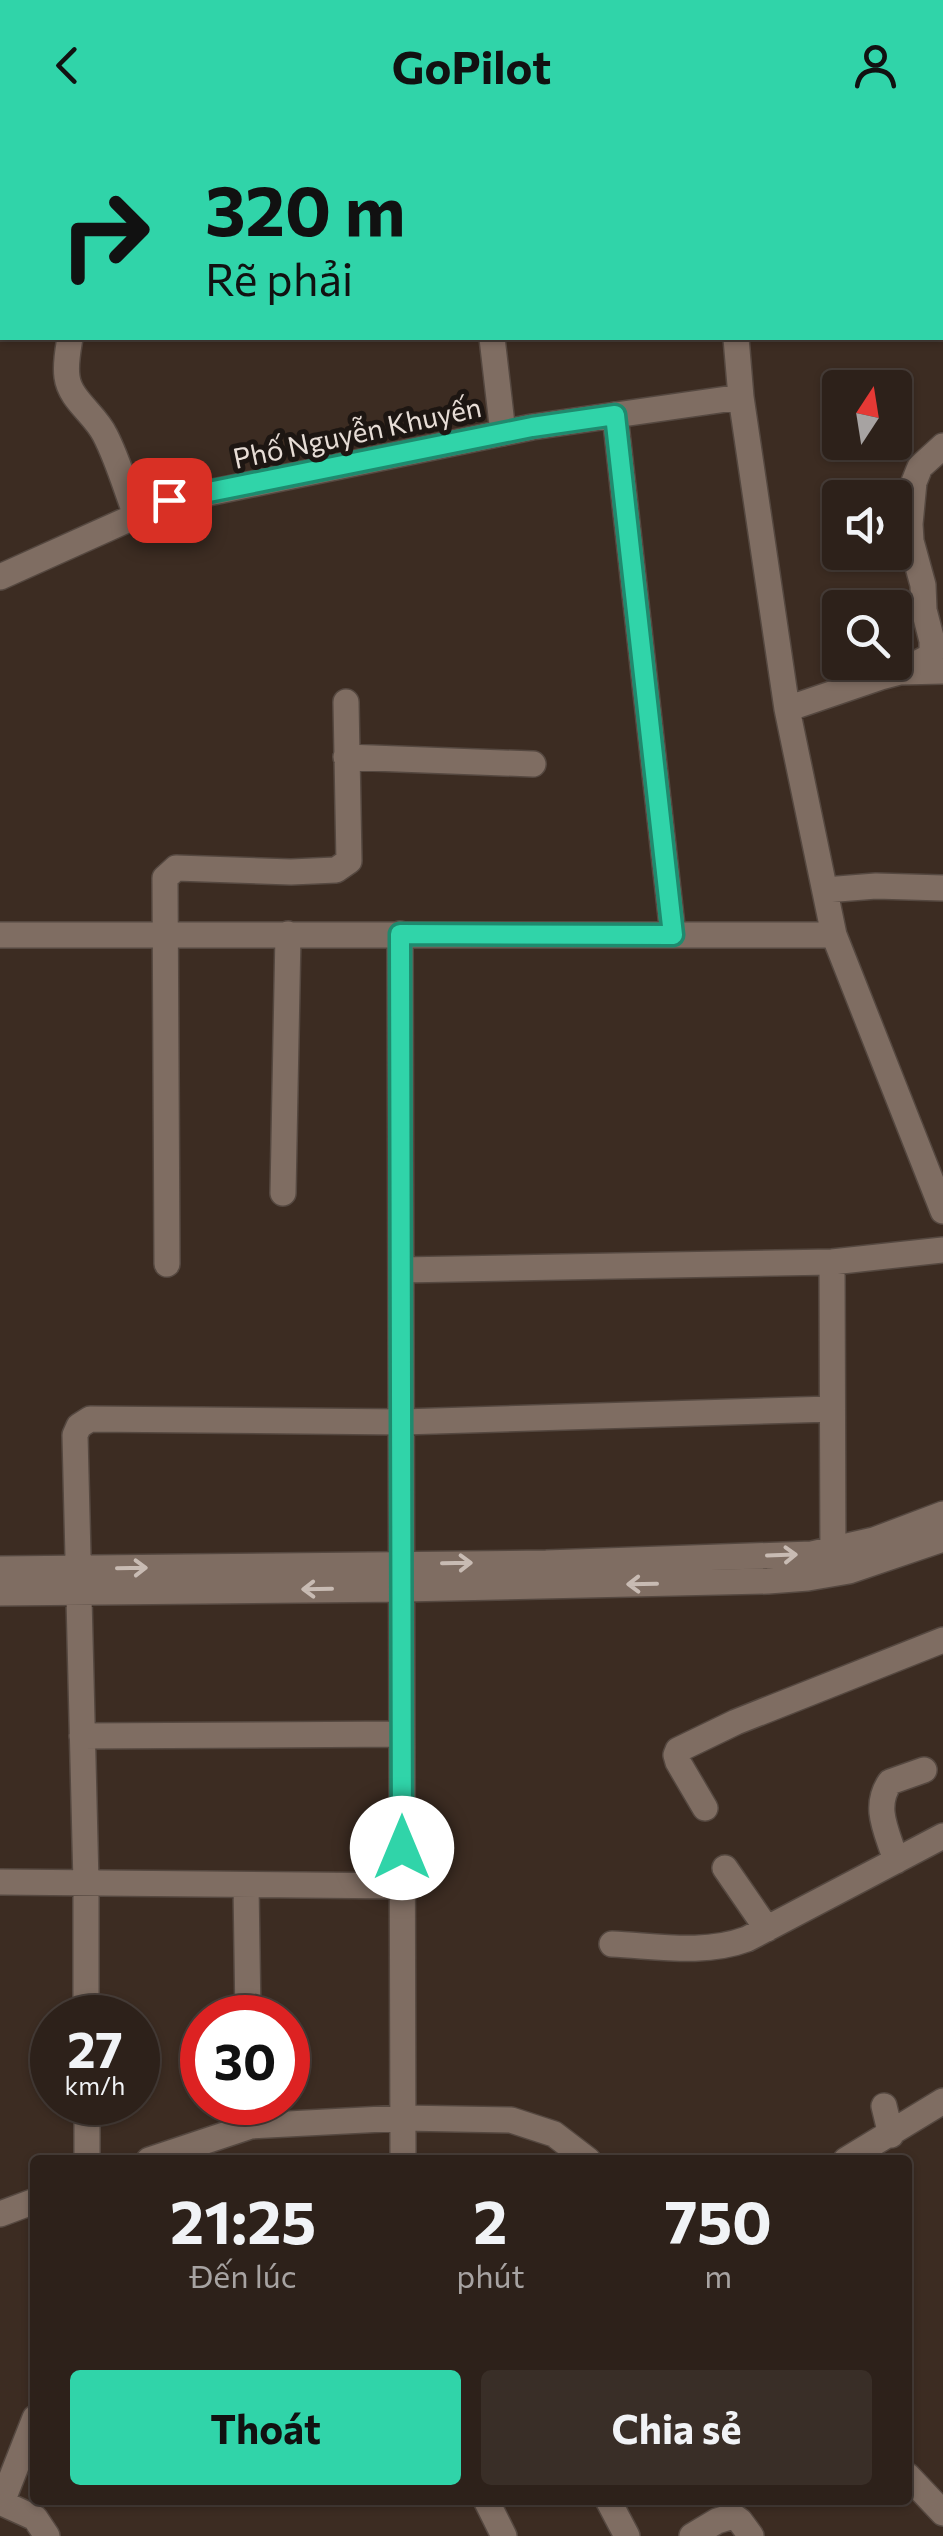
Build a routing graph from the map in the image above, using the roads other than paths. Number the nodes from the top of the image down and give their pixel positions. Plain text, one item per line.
1 (70, 340) edge
2 (492, 340) edge
3 (736, 340) edge
4 (741, 398) junction
5 (615, 415) junction
6 (503, 432) junction
7 (943, 446) edge
8 (136, 515) junction
9 (0, 578) edge
10 (912, 667) edge
11 (943, 670) edge
12 (912, 671) edge
13 (872, 680) edge
14 (346, 702) dead end
15 (788, 709) junction
16 (346, 757) junction
17 (533, 764) dead end
18 (943, 888) edge
19 (825, 890) junction
20 (0, 934) edge
21 (166, 934) junction
22 (288, 934) junction
23 (400, 934) junction
24 (673, 935) junction
25 (834, 935) junction
26 (283, 1194) dead end
27 (943, 1211) edge
28 (943, 1250) edge
29 (832, 1262) junction
30 (167, 1264) dead end
31 (401, 1270) junction
32 (832, 1410) junction
33 (402, 1422) junction
34 (943, 1514) edge
35 (943, 1538) edge
36 (833, 1563) junction
37 (0, 1569) edge
38 (402, 1576) junction
39 (79, 1580) junction
40 (0, 1593) edge
41 (943, 1640) edge
42 (402, 1734) junction
43 (82, 1736) junction
44 (924, 1770) dead end
45 (705, 1808) dead end
46 (943, 1836) edge
47 (896, 1861) junction
48 (725, 1868) dead end
49 (0, 1882) edge
50 (86, 1883) junction
51 (246, 1885) junction
52 (403, 1886) junction
53 (766, 1929) junction
54 (612, 1944) dead end
55 (86, 1995) edge
56 (248, 1995) edge
57 (943, 2101) edge
58 (884, 2106) dead end
59 (310, 2116) edge
60 (403, 2118) junction
61 (87, 2125) edge
62 (226, 2125) edge
63 (890, 2134) junction
64 (87, 2155) edge
65 (160, 2155) edge
66 (404, 2155) edge
67 (581, 2155) edge
68 (854, 2155) edge
69 (30, 2203) edge
70 (0, 2214) edge
71 (30, 2430) edge
72 (912, 2480) edge
73 (1, 2502) edge
74 (488, 2505) edge
75 (611, 2505) edge
76 (943, 2513) edge
77 (47, 2536) edge
78 (504, 2536) edge
79 (628, 2536) edge
80 (692, 2536) edge
81 (751, 2536) edge

1 - 8 street
2 - 6 street
3 - 4 street
4 - 5 street, Phố Nguyễn Khuyến
4 - 15 street
5 - 6 street, Phố Nguyễn Khuyến
5 - 24 street
6 - 8 street, Phố Nguyễn Khuyến
7 - 10 street
8 - 9 street, Phố Nguyễn Khuyến
11 - 12 street
13 - 15 street
14 - 16 street
15 - 19 street
16 - 17 street
16 - 21 street
18 - 19 street
19 - 25 street
20 - 21 street
21 - 22 street
21 - 30 street
22 - 23 street
22 - 26 street
23 - 24 street
23 - 31 street
24 - 25 street
25 - 27 street
28 - 29 street
29 - 31 street
29 - 32 street
31 - 33 street
32 - 33 street
32 - 36 street
33 - 38 street
33 - 39 street
34 - 36 street
35 - 36 street
36 - 38 street
37 - 39 street
38 - 39 street
38 - 42 street
39 - 40 street
39 - 43 street
41 - 45 street
42 - 43 street
42 - 52 street
43 - 50 street
44 - 47 street
46 - 47 street
47 - 53 street
48 - 53 street
49 - 50 street
50 - 51 street
50 - 55 street
51 - 52 street
51 - 56 street
52 - 60 street
53 - 54 street
57 - 63 street
58 - 63 street
59 - 60 street
60 - 66 street
60 - 67 street
61 - 64 street
62 - 65 street
63 - 68 street
69 - 70 street
71 - 73 street
72 - 76 street
73 - 77 street
74 - 78 street
75 - 79 street
80 - 81 street

